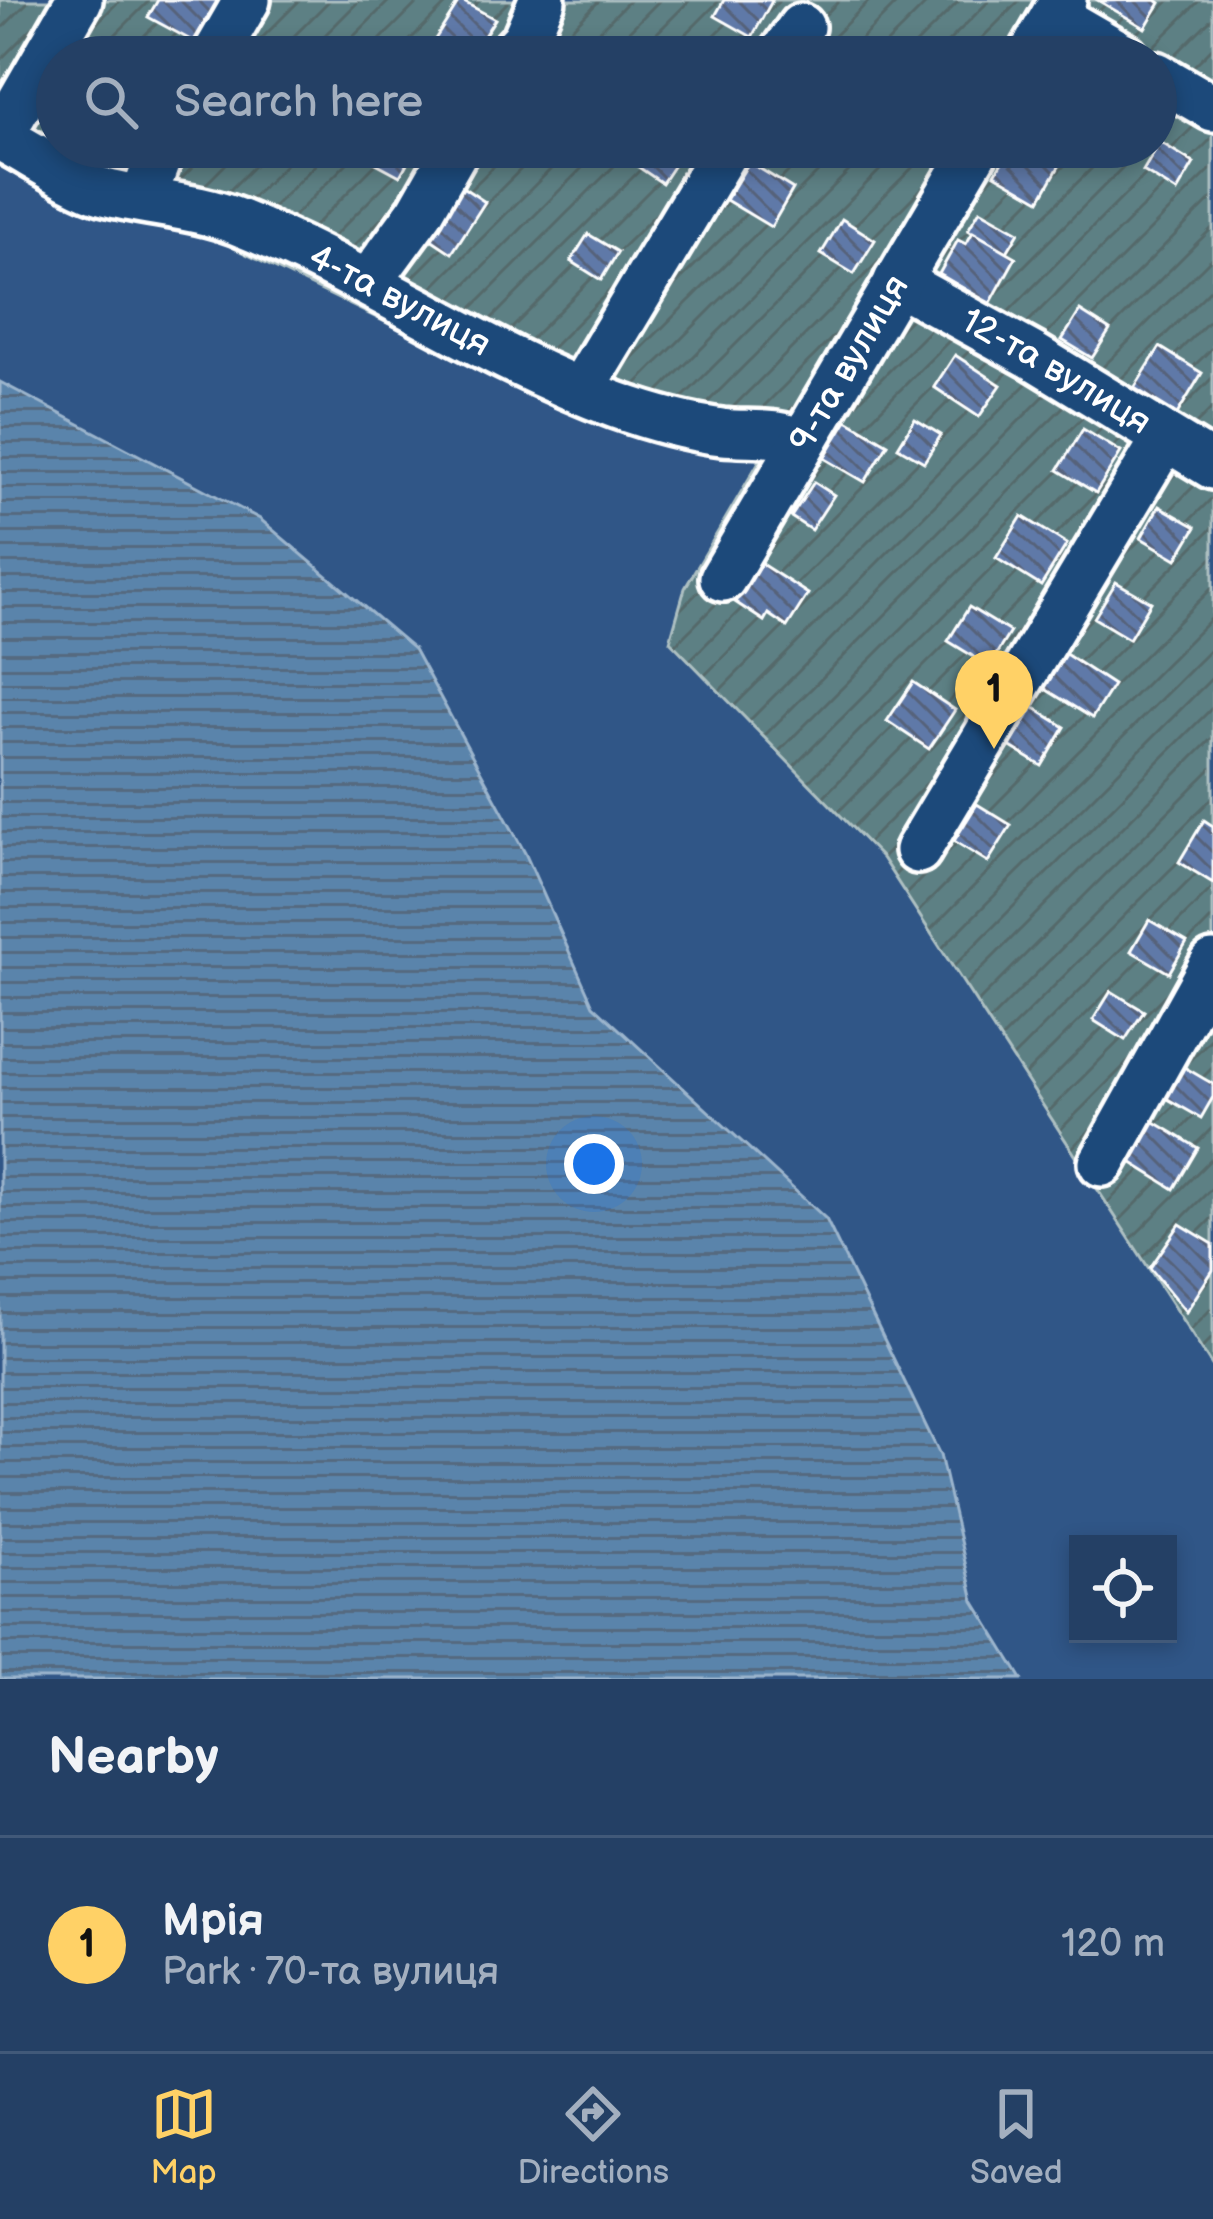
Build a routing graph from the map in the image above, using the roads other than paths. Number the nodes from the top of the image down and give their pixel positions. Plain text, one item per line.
1 (79, 0) edge
2 (247, 0) edge
3 (542, 0) edge
4 (1059, 8) edge
5 (58, 36) edge
6 (226, 36) edge
7 (527, 36) edge
8 (1042, 36) edge
9 (1097, 36) edge
10 (36, 75) edge
11 (1177, 87) edge
12 (1213, 108) edge
13 (0, 137) edge
14 (36, 156) edge
15 (58, 168) edge
16 (154, 168) edge
17 (445, 168) edge
18 (714, 168) edge
19 (964, 168) edge
20 (143, 199) junction
21 (897, 281) junction
22 (368, 283) junction
23 (581, 390) junction
24 (1165, 438) junction
25 (802, 442) junction
26 (1213, 466) edge
27 (723, 578) dead end
28 (918, 850) dead end
29 (1213, 964) edge
30 (1102, 1163) dead end

1 - 5 street
2 - 6 street
3 - 7 street
4 - 8 street
4 - 9 street
10 - 13 street
11 - 12 street
13 - 14 street, 4-та вулиця
15 - 20 street, 4-та вулиця
16 - 20 street
17 - 22 street
18 - 23 street
19 - 21 street, 9-та вулиця
20 - 22 street, 4-та вулиця
21 - 24 street, 12-та вулиця
21 - 25 street, 9-та вулиця
22 - 23 street, 4-та вулиця
23 - 25 street, 4-та вулиця
24 - 26 street, 12-та вулиця
24 - 28 street
25 - 27 street, 9-та вулиця
29 - 30 street

